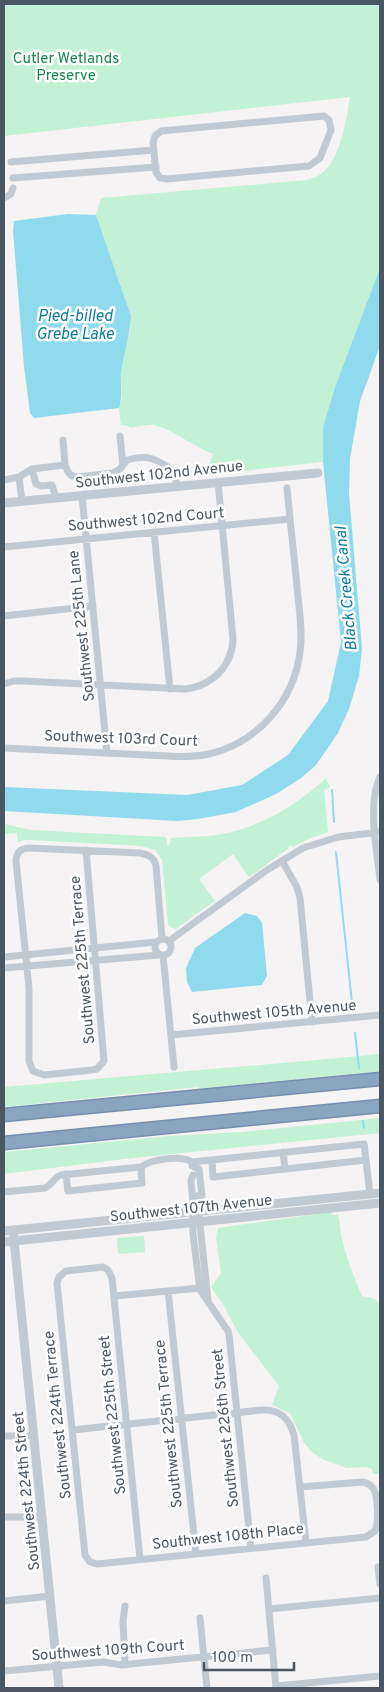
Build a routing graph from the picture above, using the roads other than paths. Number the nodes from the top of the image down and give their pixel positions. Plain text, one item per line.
1 (154, 150) junction
2 (11, 162) dead end
3 (156, 167) junction
4 (13, 178) dead end
5 (14, 188) dead end
6 (4, 198) edge
7 (120, 436) dead end
8 (63, 440) dead end
9 (65, 465) junction
10 (123, 465) junction
11 (32, 469) junction
12 (318, 473) dead end
13 (4, 480) edge
14 (34, 480) junction
15 (20, 481) junction
16 (218, 482) junction
17 (177, 486) junction
18 (287, 488) dead end
19 (82, 496) junction
20 (56, 498) junction
21 (22, 501) junction
22 (4, 503) edge
23 (290, 519) junction
24 (222, 526) junction
25 (154, 532) junction
26 (87, 539) junction
27 (4, 547) edge
28 (94, 606) junction
29 (4, 616) edge
30 (4, 684) edge
31 (101, 685) junction
32 (170, 688) junction
33 (4, 748) edge
34 (107, 753) junction
35 (380, 777) edge
36 (378, 832) edge
37 (86, 850) junction
38 (282, 861) junction
39 (380, 880) edge
40 (162, 941) junction
41 (94, 948) junction
42 (26, 955) junction
43 (161, 955) junction
44 (4, 957) edge
45 (96, 960) junction
46 (27, 966) junction
47 (4, 968) edge
48 (380, 1015) edge
49 (312, 1022) junction
50 (171, 1035) junction
51 (174, 1067) dead end
52 (380, 1079) edge
53 (380, 1106) edge
54 (4, 1115) edge
55 (4, 1143) edge
56 (284, 1152) junction
57 (212, 1160) junction
58 (366, 1160) junction
59 (192, 1164) junction
60 (141, 1167) junction
61 (286, 1169) junction
62 (66, 1174) junction
63 (193, 1176) junction
64 (4, 1192) edge
65 (380, 1193) edge
66 (370, 1194) junction
67 (198, 1200) junction
68 (380, 1203) edge
69 (195, 1217) junction
70 (9, 1231) edge
71 (14, 1240) junction
72 (4, 1242) edge
73 (197, 1264) junction
74 (108, 1270) joint
75 (205, 1277) junction
76 (199, 1286) junction
77 (183, 1289) junction
78 (168, 1291) junction
79 (114, 1296) junction
80 (209, 1302) junction
81 (237, 1413) junction
82 (182, 1418) junction
83 (127, 1424) junction
84 (72, 1430) junction
85 (4, 1436) edge
86 (34, 1436) junction
87 (300, 1487) junction
88 (43, 1517) junction
89 (4, 1518) edge
90 (306, 1542) junction
91 (251, 1548) junction
92 (196, 1554) junction
93 (85, 1555) joint
94 (140, 1559) junction
95 (378, 1567) dead end
96 (266, 1578) dead end
97 (380, 1584) edge
98 (50, 1596) junction
99 (380, 1598) edge
100 (4, 1601) edge
101 (125, 1606) dead end
102 (269, 1609) junction
103 (200, 1618) dead end
104 (273, 1650) junction
105 (204, 1657) junction
106 (125, 1664) junction
107 (57, 1666) junction
108 (4, 1672) edge
109 (380, 1676) edge
110 (276, 1687) edge
111 (59, 1688) edge
112 (208, 1688) edge

1 - 2 street
1 - 3 street
1 - 3 street
3 - 4 street
5 - 6 street
7 - 10 street
8 - 9 street
9 - 10 street
9 - 11 street
10 - 17 street
11 - 14 street
11 - 15 street
12 - 16 street, Southwest 102nd Avenue
13 - 15 street
14 - 15 street
14 - 20 street
15 - 21 street
16 - 17 street, Southwest 102nd Avenue
16 - 24 street
17 - 19 street, Southwest 102nd Avenue
18 - 23 street, Southwest 103rd Court
19 - 20 street, Southwest 102nd Avenue
19 - 26 street, Southwest 225th Lane
20 - 21 street, Southwest 102nd Avenue
21 - 22 street, Southwest 102nd Avenue
23 - 24 street, Southwest 102nd Court
23 - 34 street, Southwest 103rd Court
24 - 25 street, Southwest 102nd Court
24 - 32 street
25 - 26 street, Southwest 102nd Court
25 - 32 street
26 - 27 street, Southwest 102nd Court
26 - 28 street, Southwest 225th Lane
28 - 29 street
28 - 31 street, Southwest 225th Lane
30 - 31 street
31 - 32 street
31 - 34 street, Southwest 225th Lane
33 - 34 street, Southwest 103rd Court
35 - 36 street
36 - 38 street
36 - 39 street
37 - 40 street
37 - 41 street, Southwest 225th Terrace
37 - 42 street
38 - 40 street
38 - 49 street
40 - 41 street
40 - 43 street
40 - 43 street
41 - 42 street
41 - 45 street, Southwest 225th Terrace
42 - 44 street
42 - 46 street
43 - 45 street
43 - 50 street
45 - 46 street
45 - 46 street, Southwest 225th Terrace
46 - 47 street
48 - 49 street, Southwest 105th Avenue
49 - 50 street, Southwest 105th Avenue
50 - 51 street
52 - 54 highway
53 - 55 highway
56 - 57 street
56 - 58 street
56 - 61 street
57 - 59 street
57 - 61 street
58 - 61 street
58 - 66 street
59 - 60 street
59 - 63 street
59 - 67 street
60 - 62 street
60 - 62 street
62 - 64 street
63 - 67 street
63 - 69 street
65 - 66 street, Southwest 107th Avenue
66 - 69 street, Southwest 107th Avenue
67 - 69 street
68 - 69 street, Southwest 107th Avenue
69 - 70 street, Southwest 107th Avenue
69 - 71 street, Southwest 107th Avenue
69 - 73 street
69 - 75 street
70 - 71 street, Southwest 224th Street
71 - 72 street, Southwest 107th Avenue
71 - 86 street, Southwest 224th Street
73 - 76 street
73 - 77 street
74 - 79 street, Southwest 225th Street
74 - 84 street, Southwest 224th Terrace
75 - 76 street
75 - 80 street
76 - 77 street
76 - 80 street
77 - 78 street
78 - 79 street
78 - 82 street, Southwest 225th Terrace
79 - 83 street, Southwest 225th Street
80 - 81 street, Southwest 226th Street
81 - 82 street
81 - 87 street
81 - 91 street, Southwest 226th Street
82 - 83 street
82 - 92 street, Southwest 225th Terrace
83 - 84 street
83 - 94 street, Southwest 225th Street
84 - 93 street, Southwest 224th Terrace
85 - 86 street
86 - 88 street, Southwest 224th Street
87 - 90 street
87 - 90 street, Southwest 108th Place
88 - 89 street
88 - 98 street, Southwest 224th Street
90 - 91 street, Southwest 108th Place
91 - 92 street, Southwest 108th Place
92 - 94 street, Southwest 108th Place
93 - 94 street, Southwest 108th Place
95 - 97 street
96 - 102 street
98 - 100 street
98 - 107 street, Southwest 224th Street
99 - 102 street
101 - 106 street
102 - 104 street
103 - 105 street
104 - 105 street, Southwest 109th Court
104 - 110 street
105 - 106 street, Southwest 109th Court
105 - 112 street
106 - 107 street, Southwest 109th Court
107 - 108 street, Southwest 109th Court
107 - 111 street, Southwest 224th Street
109 - 110 street

